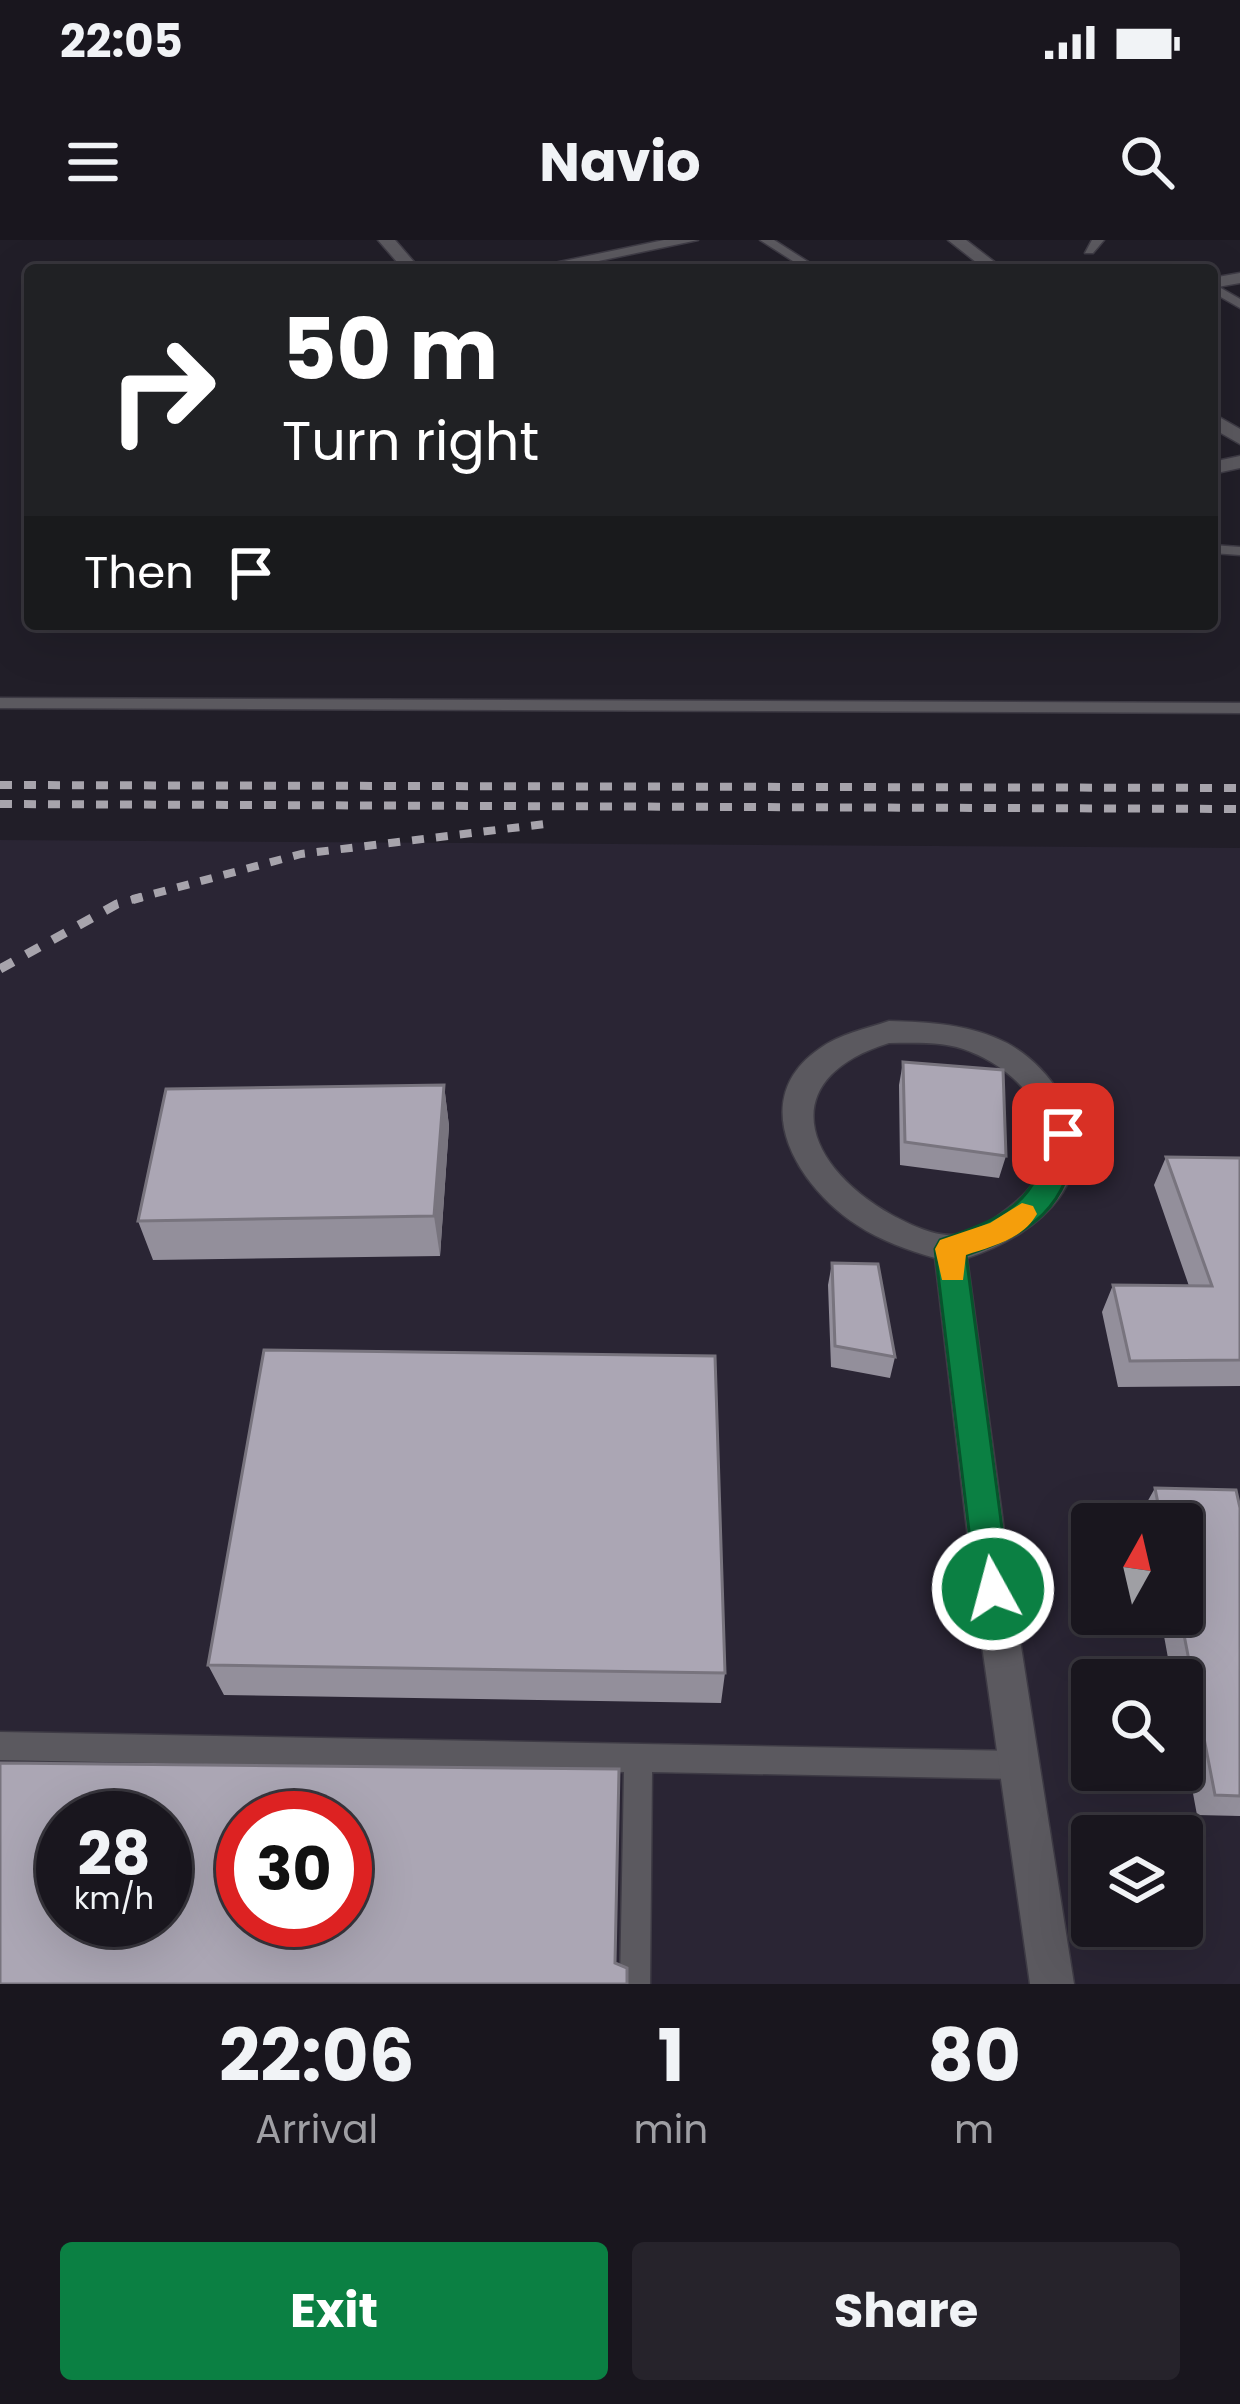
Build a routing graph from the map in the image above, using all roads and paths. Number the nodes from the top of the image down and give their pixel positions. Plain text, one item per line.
1 (386, 240) edge
2 (573, 240) edge
3 (690, 240) edge
4 (766, 240) edge
5 (956, 240) edge
6 (408, 264) edge
7 (597, 264) edge
8 (805, 264) edge
9 (989, 264) edge
10 (0, 703) edge
11 (1240, 708) edge
12 (950, 1249) junction
13 (0, 1746) edge
14 (638, 1760) junction
15 (1019, 1765) junction
16 (635, 1984) edge
17 (1052, 1984) edge

1 - 6 street
2 - 7 street
3 - 7 street
4 - 8 lane
5 - 9 street
10 - 11 lane
12 - 12 street
12 - 15 street
13 - 14 lane
14 - 15 lane
14 - 16 lane
15 - 17 street

